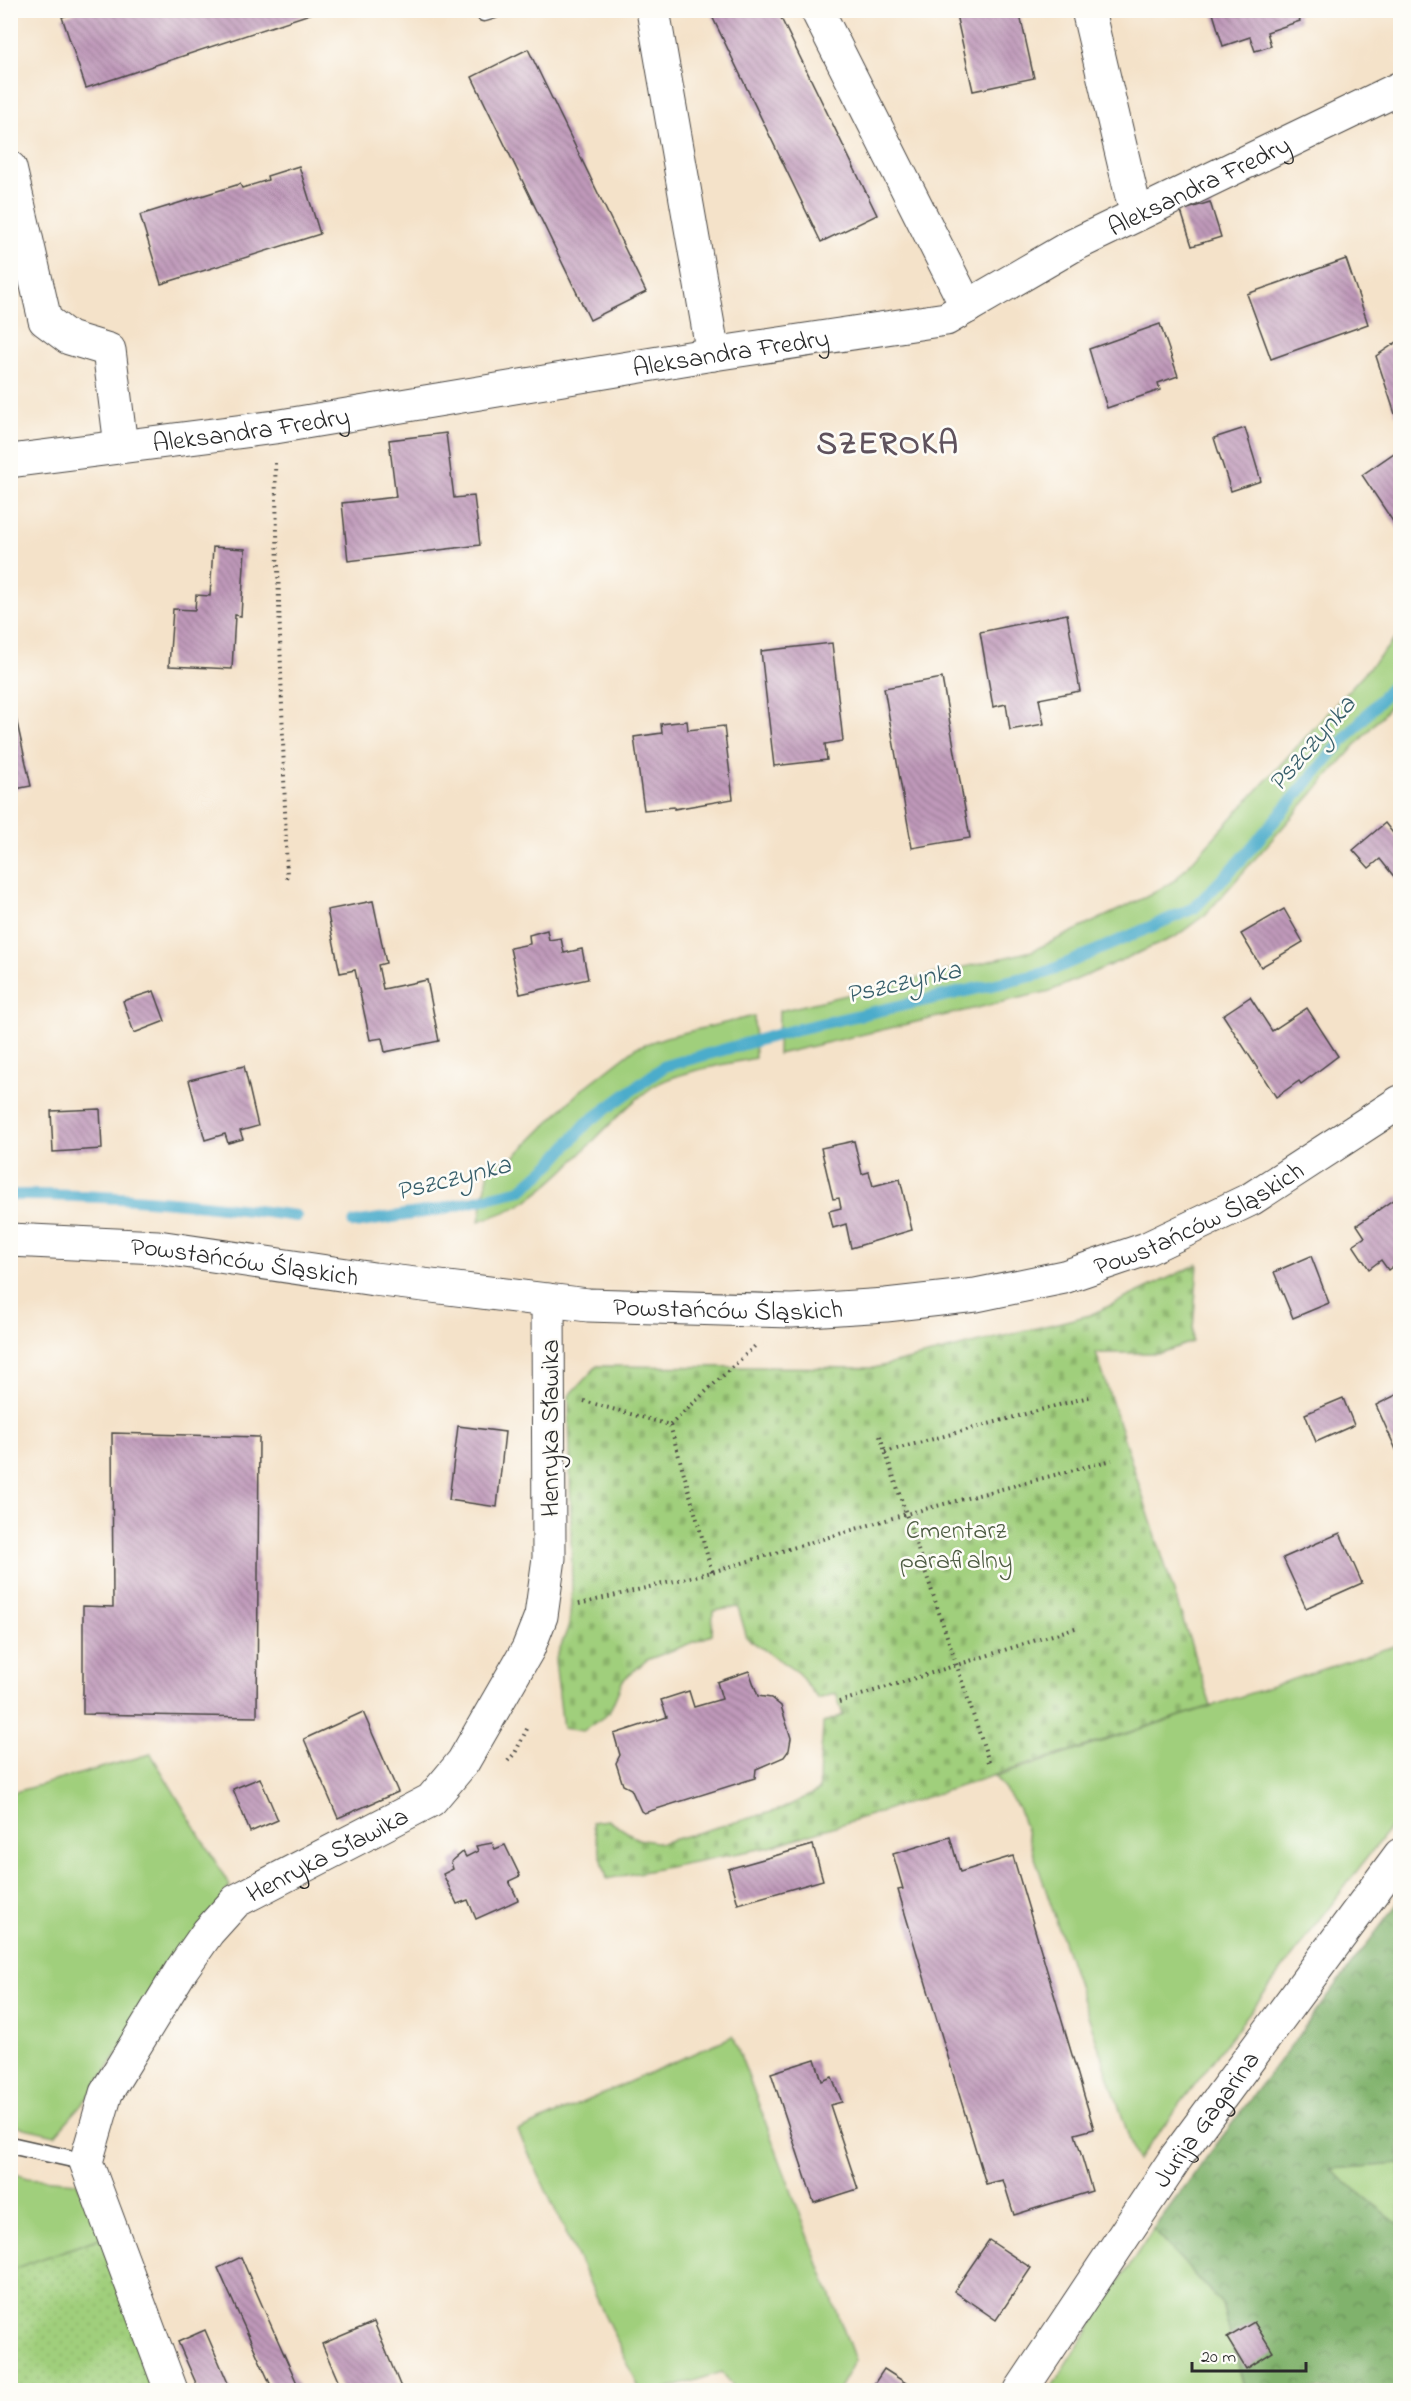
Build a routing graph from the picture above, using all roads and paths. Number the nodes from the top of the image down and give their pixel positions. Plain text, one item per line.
1 (483, 10) edge
2 (494, 10) edge
3 (653, 10) edge
4 (817, 10) edge
5 (1088, 10) edge
6 (1401, 88) edge
7 (10, 168) edge
8 (1138, 214) junction
9 (967, 307) junction
10 (713, 354) junction
11 (275, 426) junction
12 (121, 446) junction
13 (10, 460) edge
14 (287, 879) dead end
15 (1401, 1102) edge
16 (10, 1240) edge
17 (548, 1300) junction
18 (757, 1344) dead end
19 (1092, 1396) dead end
20 (582, 1401) dead end
21 (670, 1425) junction
22 (880, 1436) dead end
23 (885, 1452) junction
24 (1112, 1460) dead end
25 (906, 1514) junction
26 (712, 1572) junction
27 (579, 1604) dead end
28 (1078, 1627) dead end
29 (956, 1665) junction
30 (839, 1702) dead end
31 (990, 1766) dead end
32 (1401, 1855) edge
33 (10, 2145) edge
34 (86, 2162) junction
35 (171, 2391) edge
36 (1021, 2391) edge

1 - 2 lane
3 - 10 street
4 - 9 street
5 - 8 street
6 - 8 street, Aleksandra Fredry
7 - 12 street
8 - 9 street, Aleksandra Fredry
9 - 10 street, Aleksandra Fredry
10 - 11 street, Aleksandra Fredry
11 - 12 street, Aleksandra Fredry
11 - 14 path
12 - 13 street, Aleksandra Fredry
15 - 17 street, Powstańców Śląskich
16 - 17 street, Powstańców Śląskich
17 - 34 street, Henryka Sławika
18 - 21 path
19 - 23 path
20 - 21 path
21 - 26 path
22 - 23 path
23 - 25 path
24 - 25 path
25 - 26 path
25 - 29 path
26 - 27 path
28 - 29 path
29 - 30 path
29 - 31 path
32 - 36 street, Jurija Gagarina
33 - 34 lane
34 - 35 street

